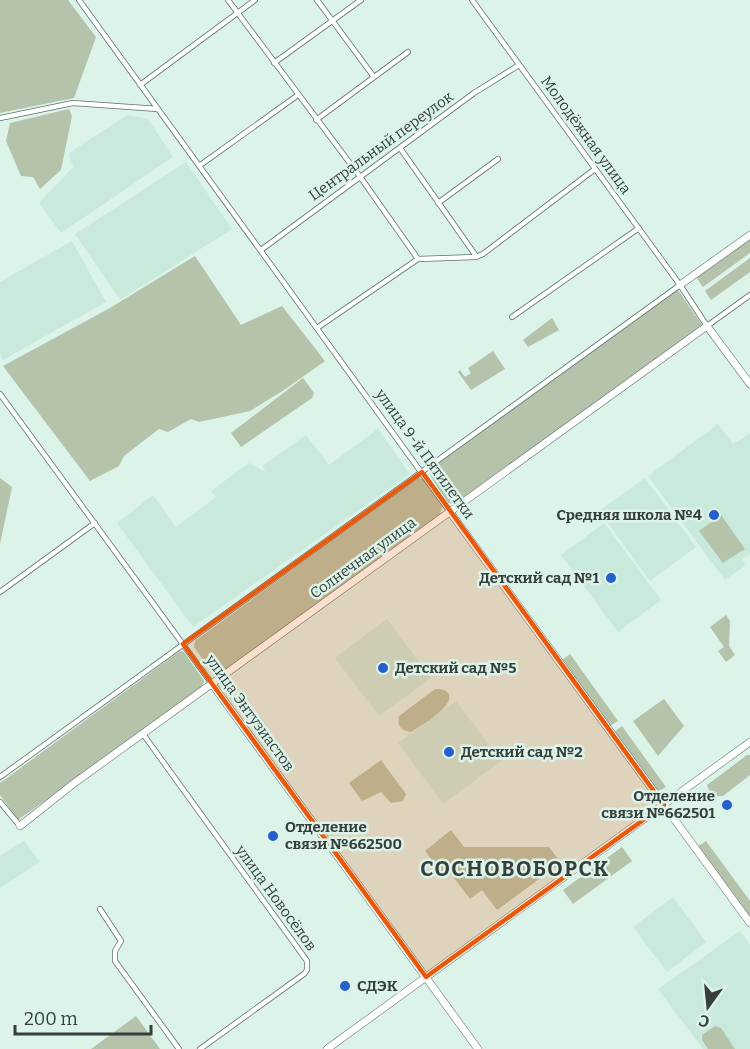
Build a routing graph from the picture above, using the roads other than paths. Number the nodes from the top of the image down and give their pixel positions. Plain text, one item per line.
1 (79, 0) edge
2 (228, 0) edge
3 (255, 0) edge
4 (317, 0) edge
5 (361, 0) edge
6 (472, 0) edge
7 (238, 13) junction
8 (332, 21) junction
9 (408, 52) dead end
10 (274, 63) junction
11 (519, 65) junction
12 (374, 77) junction
13 (140, 85) junction
14 (298, 95) junction
15 (158, 109) junction
16 (0, 117) edge
17 (316, 120) junction
18 (400, 148) junction
19 (498, 159) dead end
20 (199, 166) junction
21 (595, 169) junction
22 (361, 178) junction
23 (438, 203) junction
24 (639, 228) junction
25 (750, 235) edge
26 (261, 250) junction
27 (476, 257) junction
28 (418, 259) junction
29 (680, 285) junction
30 (750, 295) edge
31 (512, 317) dead end
32 (707, 326) junction
33 (317, 328) junction
34 (750, 384) edge
35 (0, 394) edge
36 (422, 472) junction
37 (450, 512) junction
38 (95, 523) junction
39 (0, 592) edge
40 (183, 644) junction
41 (212, 684) junction
42 (143, 734) junction
43 (750, 742) edge
44 (0, 777) edge
45 (0, 802) edge
46 (664, 805) junction
47 (20, 826) joint
48 (100, 909) dead end
49 (750, 923) edge
50 (426, 977) junction
51 (180, 1049) edge
52 (201, 1049) edge
53 (327, 1049) edge
54 (478, 1049) edge

1 - 13 street, улица 9-й Пятилетки
2 - 7 street
3 - 7 street
4 - 8 street
5 - 8 street
6 - 11 street, Молодёжная улица
7 - 10 street
7 - 13 street
8 - 10 street
8 - 12 street
9 - 12 street
10 - 14 street
11 - 18 street, Центральный переулок
11 - 21 street, Молодёжная улица
12 - 17 street
13 - 15 street, улица 9-й Пятилетки
14 - 17 street
14 - 20 street
15 - 16 street
15 - 20 street, улица 9-й Пятилетки
17 - 22 street
18 - 22 street, Центральный переулок
18 - 23 street
19 - 23 street
20 - 26 street, улица 9-й Пятилетки
21 - 24 street, Молодёжная улица
21 - 27 street
22 - 26 street, Центральный переулок
22 - 28 street
23 - 27 street
24 - 29 street, Молодёжная улица
24 - 31 street
25 - 29 street
26 - 33 street, улица 9-й Пятилетки
27 - 28 street
28 - 33 street
29 - 32 street, Молодёжная улица
29 - 36 street
30 - 32 street, Солнечная улица
32 - 34 street
32 - 37 street, Солнечная улица
33 - 36 street, улица 9-й Пятилетки
35 - 38 street, улица Энтузиастов
36 - 37 street, улица 9-й Пятилетки
36 - 40 street
37 - 41 street, Солнечная улица
37 - 46 street, улица 9-й Пятилетки
38 - 39 street
38 - 40 street, улица Энтузиастов
40 - 41 street, улица Энтузиастов
40 - 44 street
41 - 42 street, Солнечная улица
41 - 50 street, улица Энтузиастов
42 - 47 street, Солнечная улица
42 - 52 street, улица Новосёлов
43 - 46 street
45 - 47 street, Солнечная улица
46 - 49 street, улица 9-й Пятилетки
46 - 50 street
48 - 51 street
50 - 53 street
50 - 54 street, улица Энтузиастов

